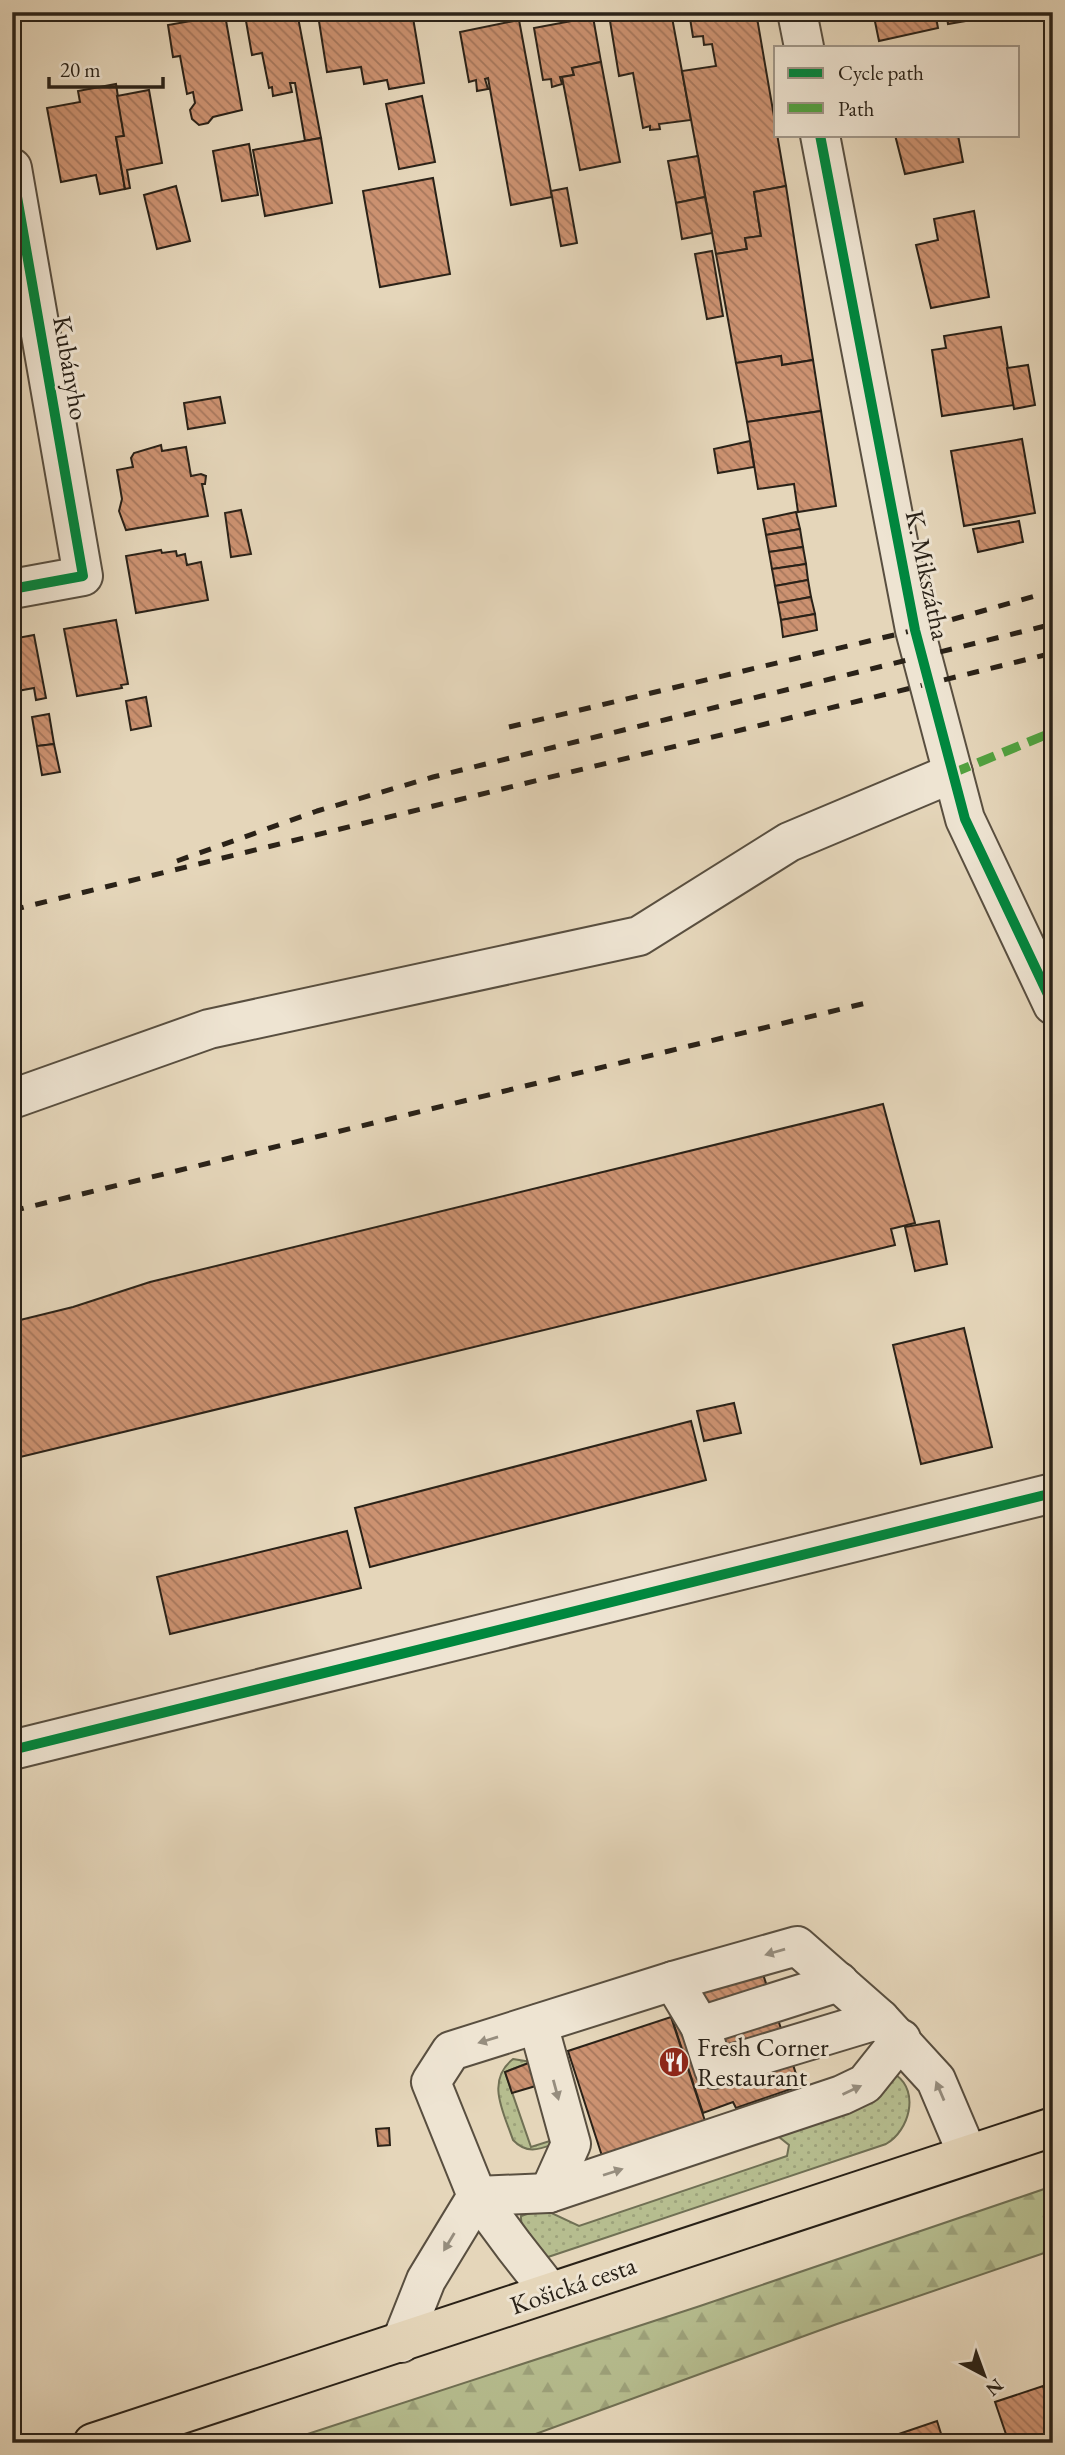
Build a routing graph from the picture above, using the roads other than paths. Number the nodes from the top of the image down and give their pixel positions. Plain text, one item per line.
1 (797, 12) edge
2 (804, 46) edge
3 (820, 136) edge
4 (12, 168) edge
5 (20, 247) edge
6 (12, 589) edge
7 (953, 773) junction
8 (1053, 1005) edge
9 (12, 1098) edge
10 (1053, 1493) edge
11 (12, 1750) edge
12 (673, 1982) junction
13 (839, 1982) junction
14 (538, 2024) junction
15 (700, 2026) junction
16 (890, 2029) junction
17 (1053, 2127) edge
18 (967, 2153) junction
19 (549, 2193) junction
20 (477, 2196) junction
21 (550, 2292) junction
22 (401, 2343) junction
23 (93, 2443) edge

1 - 2 street
3 - 7 street, K. Mikszátha
4 - 5 street, Kubányho
5 - 6 street, Kubányho
7 - 8 street, K. Mikszátha
7 - 9 street
10 - 11 street
13 -> 12 street
12 - 14 street
12 - 15 street
13 - 15 street
13 - 16 street
14 -> 19 street
14 -> 20 street
15 - 16 street
18 -> 16 street
19 -> 16 street
17 - 18 main road, Košická cesta
18 - 21 main road, Košická cesta
19 - 20 street
20 - 21 street
20 -> 22 street
21 - 22 main road, Košická cesta
22 - 23 main road, Košická cesta

